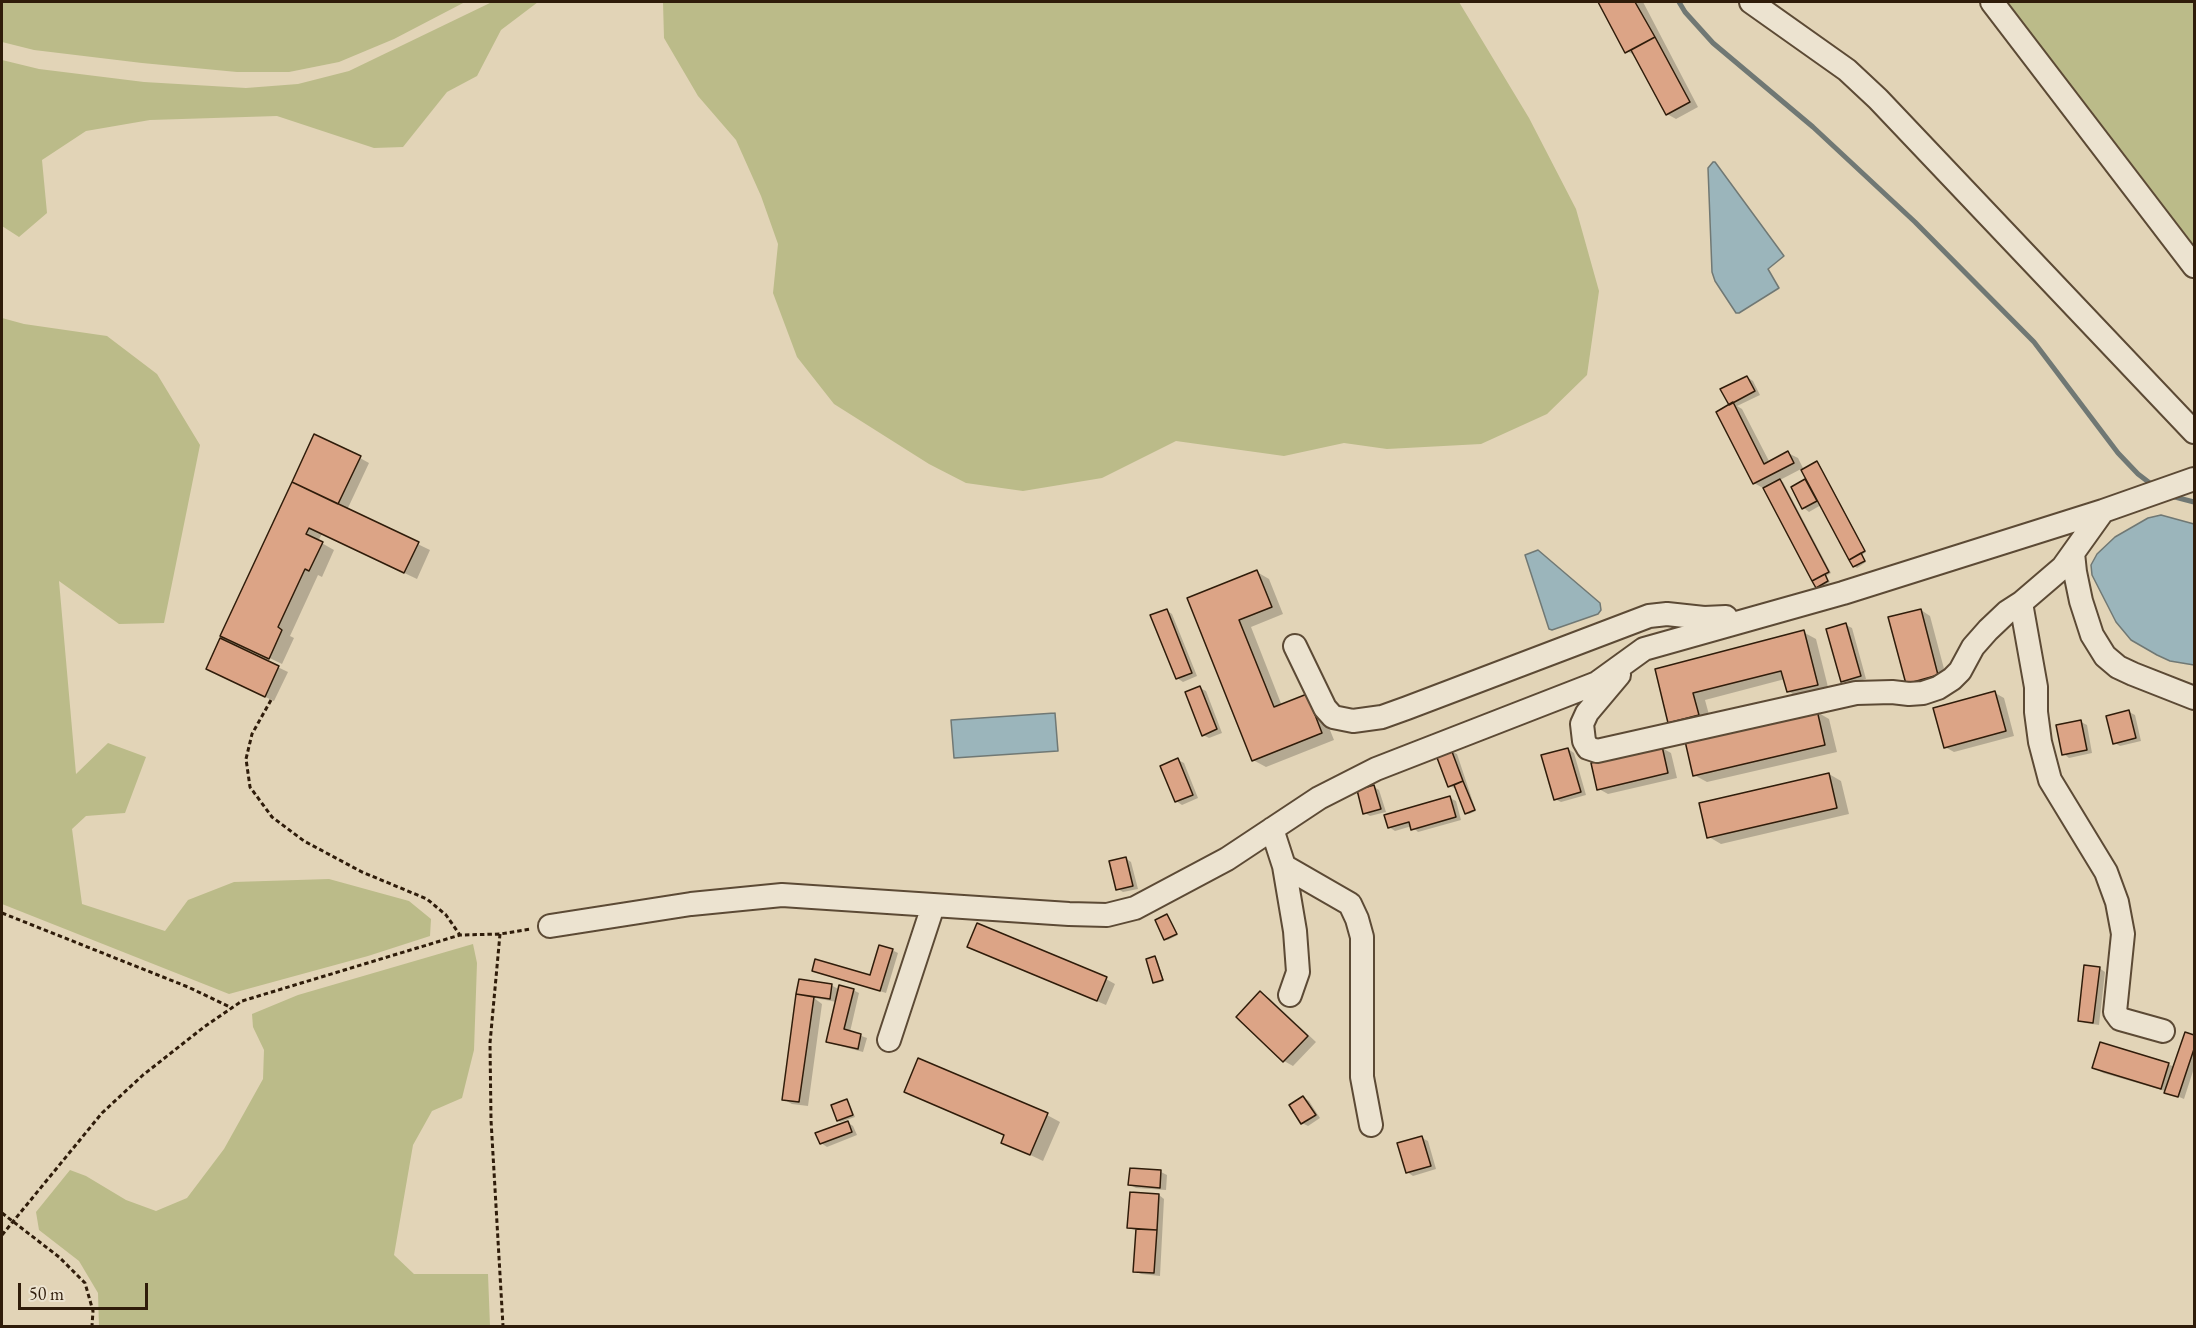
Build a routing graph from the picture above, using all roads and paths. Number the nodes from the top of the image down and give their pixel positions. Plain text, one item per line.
1 (1750, 2) edge
2 (1992, 2) edge
3 (2194, 266) edge
4 (2194, 432) edge
5 (2194, 479) edge
6 (2103, 511) junction
7 (2073, 553) junction
8 (2021, 603) junction
9 (1772, 612) junction
10 (1295, 646) dead end
11 (1631, 658) junction
12 (2194, 698) edge
13 (271, 700) dead end
14 (1272, 829) junction
15 (1284, 866) junction
16 (933, 906) junction
17 (2, 913) edge
18 (550, 926) dead end
19 (509, 933) dead end
20 (500, 934) junction
21 (460, 935) junction
22 (1290, 995) dead end
23 (232, 1008) junction
24 (2163, 1031) dead end
25 (889, 1040) dead end
26 (1371, 1125) dead end
27 (2, 1213) edge
28 (13, 1221) junction
29 (2, 1235) edge
30 (92, 1326) edge
31 (503, 1326) edge

1 - 4 street
2 - 3 street
5 - 6 street
6 - 7 street
6 - 9 street
7 - 8 street
7 - 12 street
8 - 11 street
8 - 24 street
9 - 10 street
9 - 11 street
11 - 14 street
13 - 21 path
14 - 15 street
14 - 16 street
15 - 22 street
15 - 26 street
16 - 18 street
16 - 25 street
17 - 23 path
19 - 20 path
20 - 21 path
20 - 31 path
21 - 23 path
23 - 28 path
27 - 28 path
28 - 29 path
28 - 30 path

